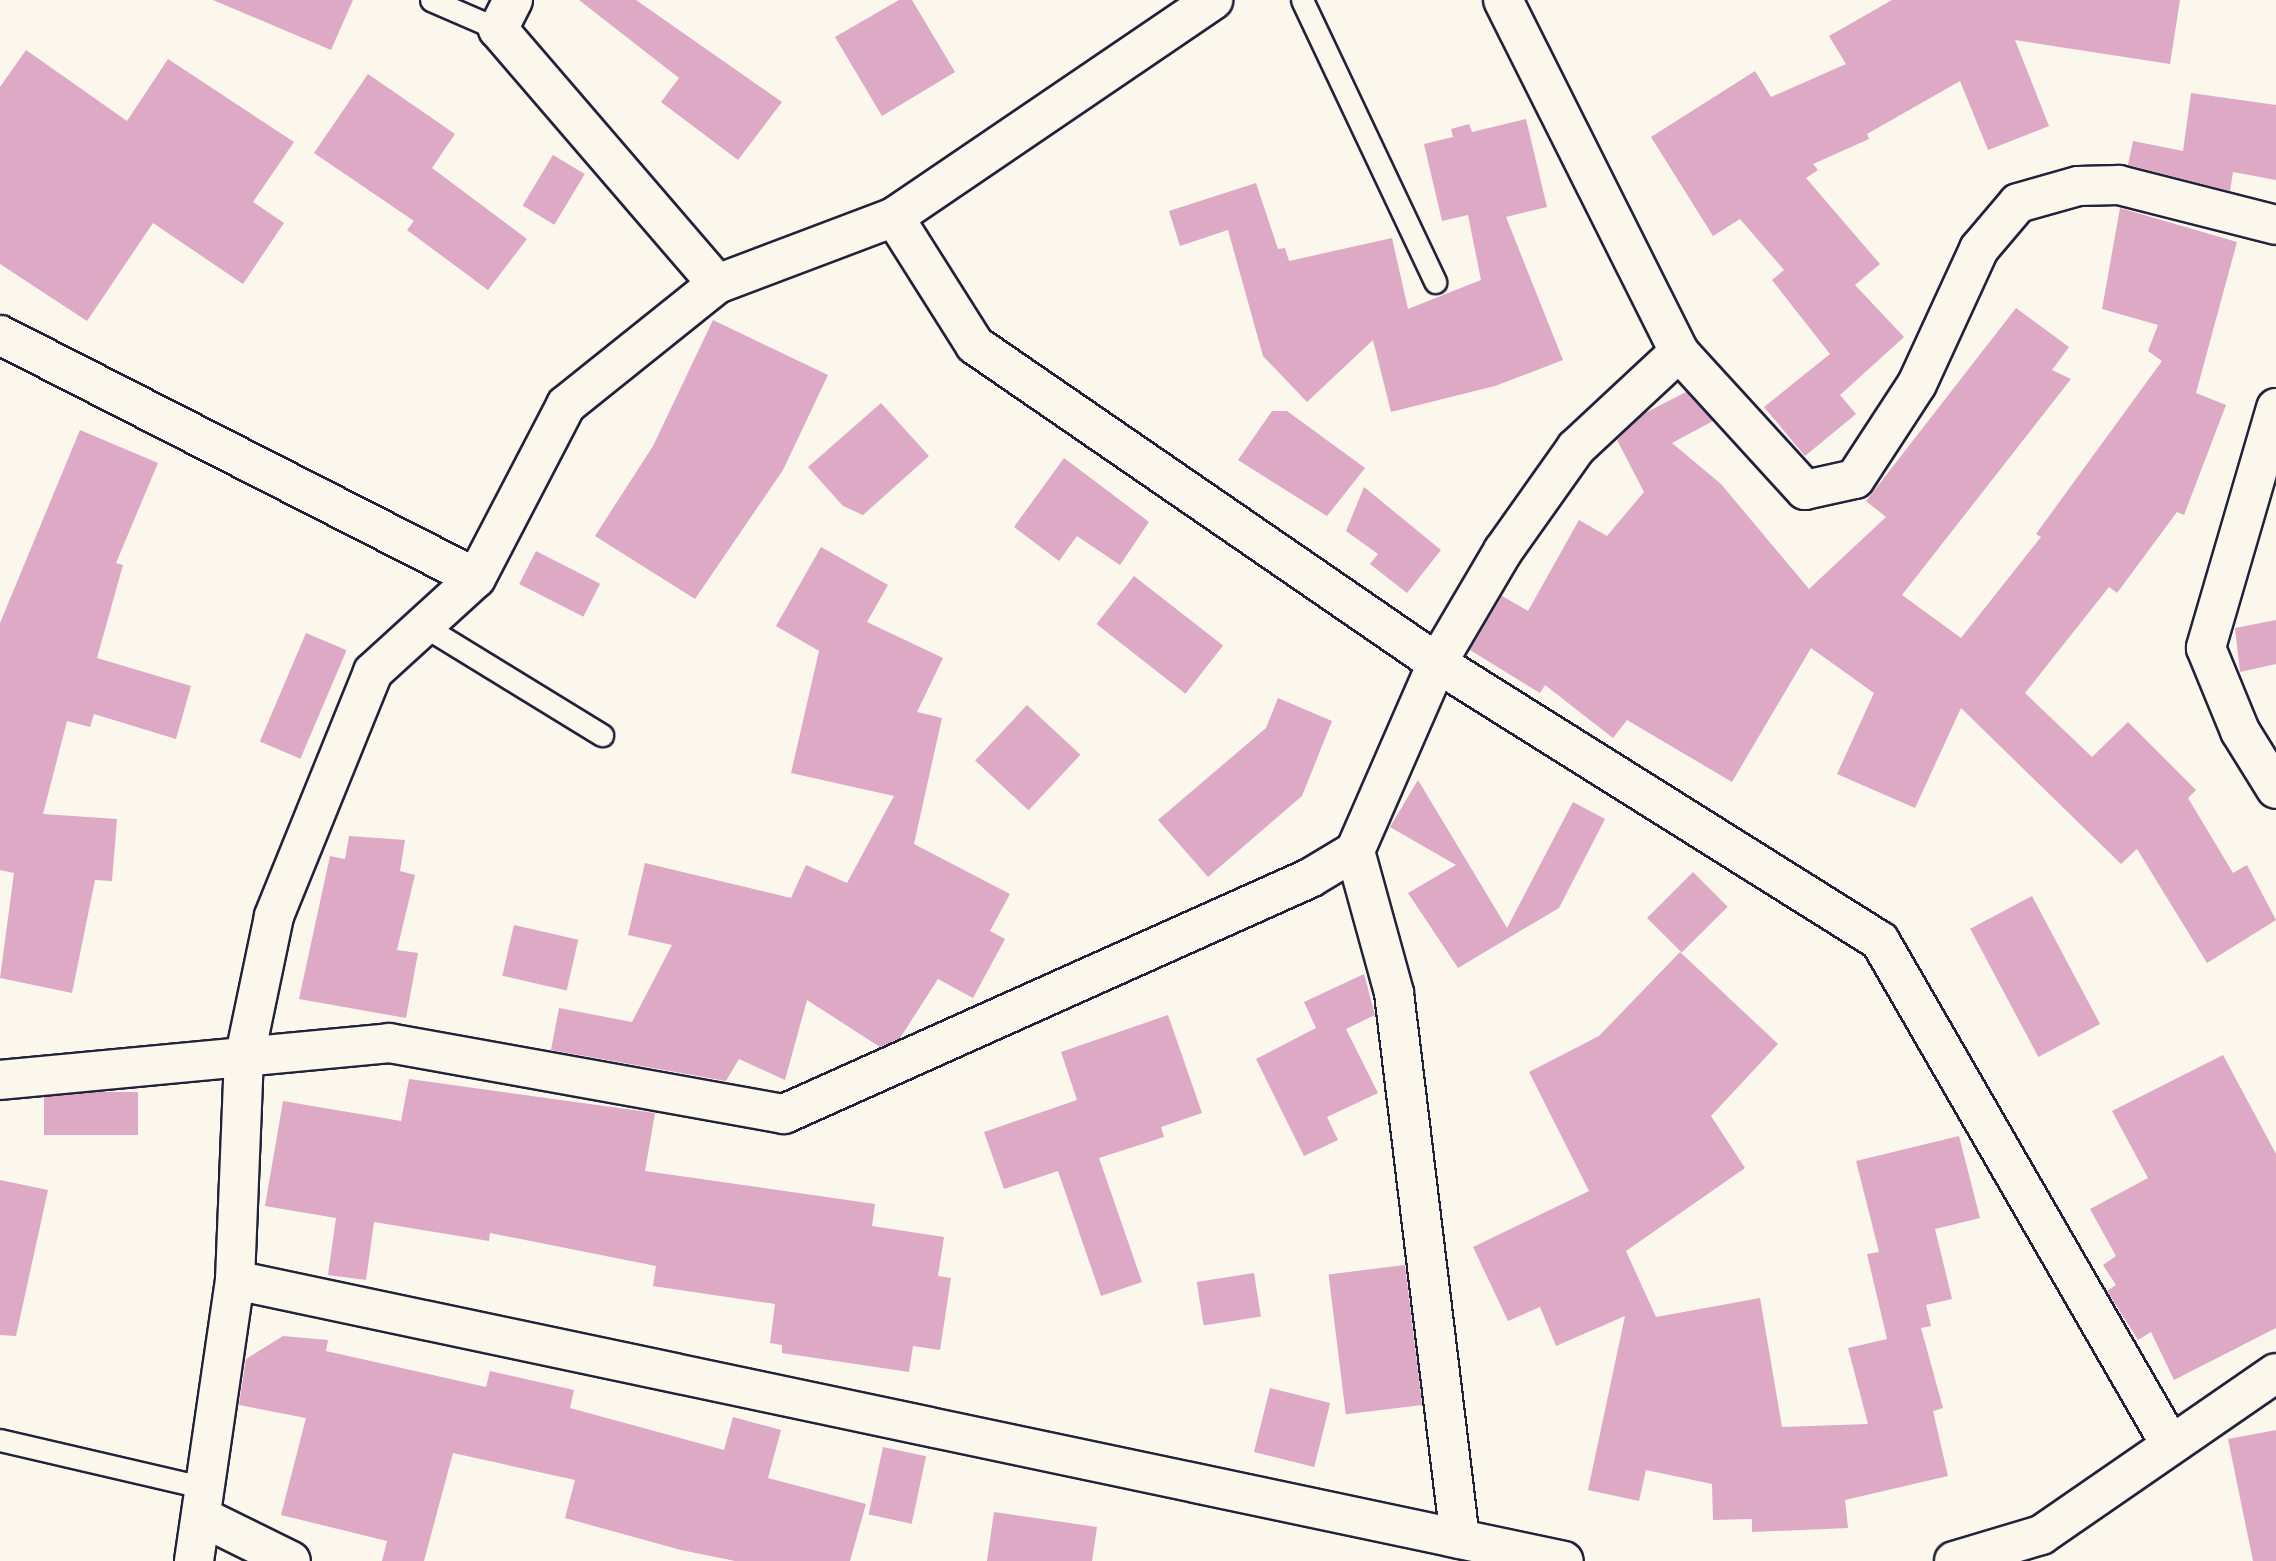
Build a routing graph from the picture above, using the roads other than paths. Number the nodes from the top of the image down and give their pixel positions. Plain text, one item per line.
1 (431, 0) edge
2 (1213, 0) edge
3 (1302, 0) edge
4 (1503, 0) edge
5 (506, 14) edge
6 (894, 217) junction
7 (2276, 225) edge
8 (1435, 282) dead end
9 (717, 284) junction
10 (0, 335) edge
11 (1679, 352) junction
12 (2276, 408) edge
13 (476, 578) junction
14 (424, 626) junction
15 (1437, 663) junction
16 (603, 735) dead end
17 (2276, 789) edge
18 (1355, 851) junction
19 (244, 1060) junction
20 (0, 1080) edge
21 (235, 1280) junction
22 (2276, 1373) edge
23 (0, 1440) edge
24 (2169, 1442) junction
25 (204, 1503) junction
26 (1460, 1539) junction
27 (2047, 1548) edge
28 (194, 1561) edge
29 (291, 1561) edge
30 (1564, 1561) edge
31 (1954, 1561) edge

1 - 5 lane
2 - 6 street
3 - 8 lane
4 - 11 street
5 - 9 street
6 - 9 street
6 - 15 street
7 - 11 street
9 - 13 street
10 - 13 street
11 - 15 street
12 - 17 street
13 - 14 street
14 - 16 lane
14 - 19 street
15 - 18 street
15 - 24 street
18 - 19 street
18 - 26 street
19 - 20 street
19 - 21 street
21 - 25 street
21 - 26 street
22 - 24 street
23 - 25 lane
24 - 27 street
25 - 28 street
25 - 29 street
26 - 30 street
27 - 31 street

